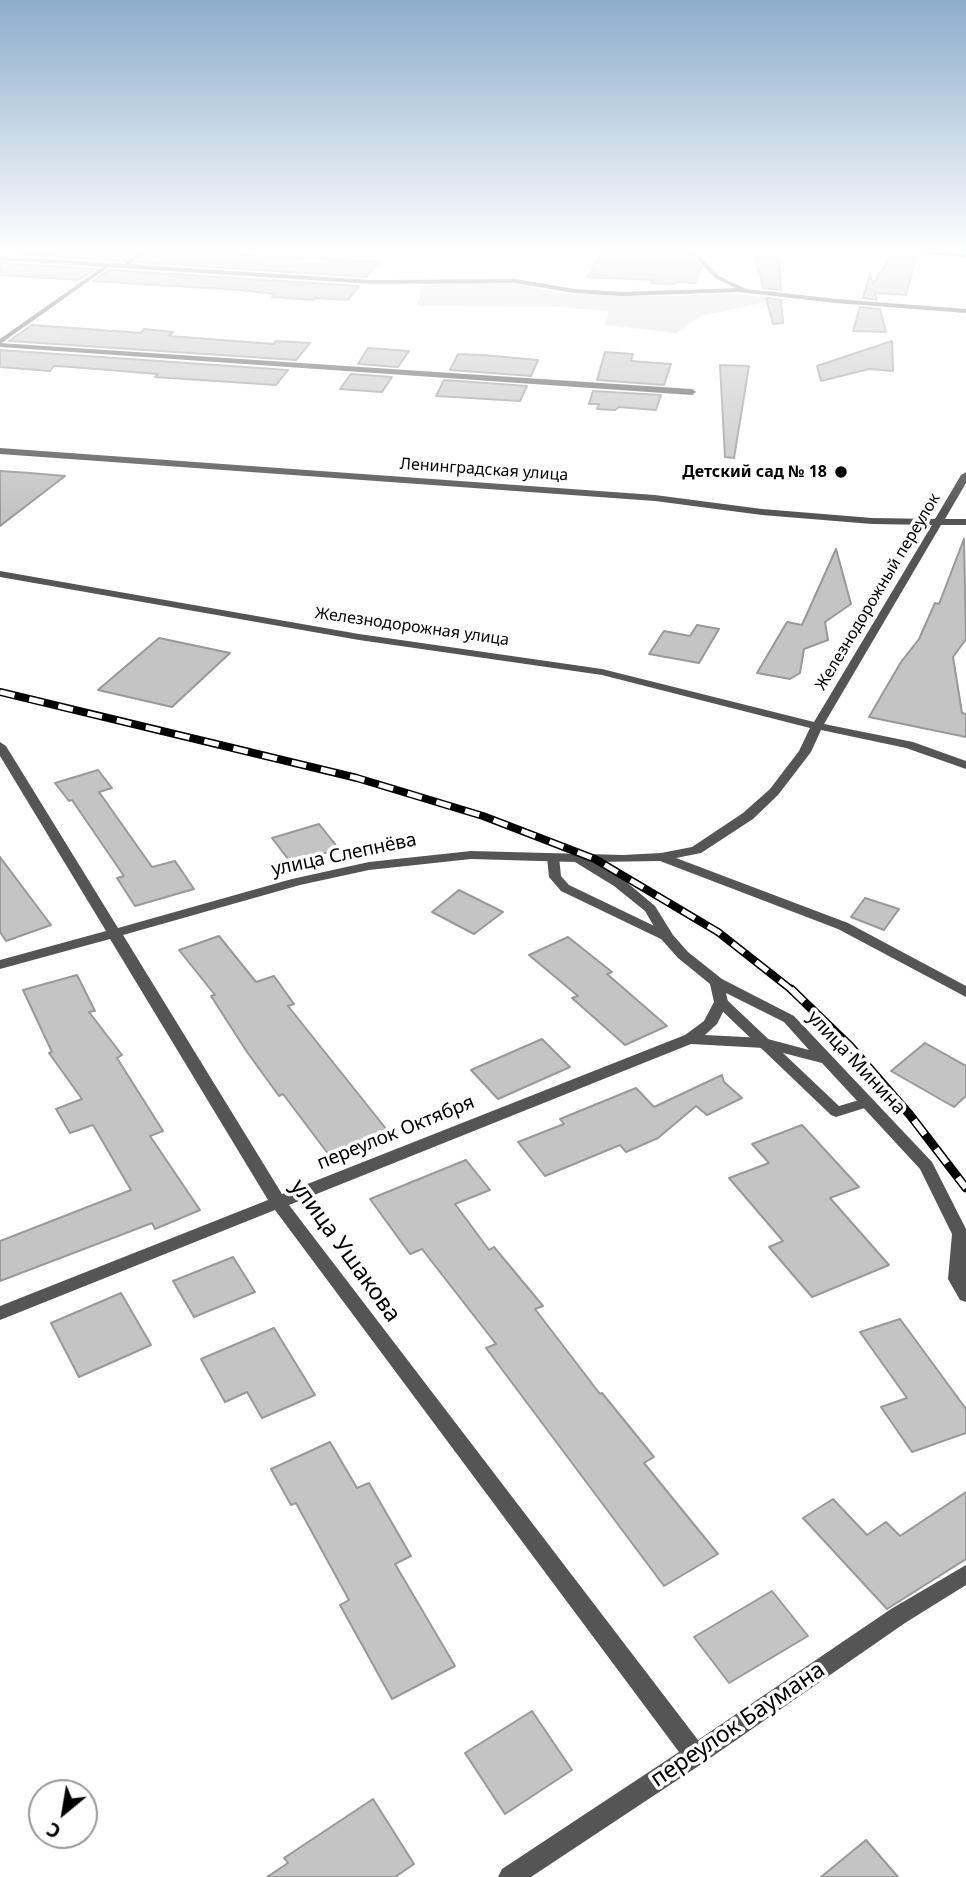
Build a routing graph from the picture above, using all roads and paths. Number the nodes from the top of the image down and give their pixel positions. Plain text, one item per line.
1 (0, 343) edge
2 (692, 392) dead end
3 (0, 451) edge
4 (966, 475) edge
5 (938, 520) junction
6 (966, 522) edge
7 (0, 574) edge
8 (817, 726) junction
9 (0, 746) edge
10 (966, 765) edge
11 (554, 857) junction
12 (661, 857) junction
13 (579, 859) junction
14 (115, 933) junction
15 (667, 937) junction
16 (0, 965) edge
17 (717, 982) junction
18 (966, 992) edge
19 (721, 1002) junction
20 (690, 1039) junction
21 (764, 1043) junction
22 (828, 1060) junction
23 (866, 1103) junction
24 (279, 1203) junction
25 (966, 1295) edge
26 (0, 1313) edge
27 (966, 1574) edge
28 (695, 1755) junction
29 (510, 1877) edge

1 - 2 street
3 - 5 street, Ленинградская улица
4 - 5 street, Железнодорожный переулок
5 - 6 street, Ленинградская улица
5 - 8 street, Железнодорожный переулок
7 - 8 street, Железнодорожная улица
8 - 10 street, Железнодорожная улица
8 - 12 street, улица Слепнёва
9 - 14 street, улица Ушакова
11 - 13 street, улица Слепнёва
11 - 14 street, улица Слепнёва
11 - 15 lane
12 - 13 street, улица Слепнёва
12 - 18 street
13 - 15 street, улица Минина
14 - 16 street, улица Слепнёва
14 - 24 street, улица Ушакова
15 - 17 street, улица Минина
17 - 19 street
17 - 22 street, улица Минина
19 - 20 street, переулок Октября
19 - 21 lane
20 - 21 street, переулок Октября
20 - 24 street, переулок Октября
21 - 22 street, переулок Октября
21 - 23 lane
22 - 23 street, улица Минина
23 - 25 street, улица Минина
24 - 26 street, переулок Октября
24 - 28 street, улица Ушакова
27 - 28 street, переулок Баумана
28 - 29 street, переулок Баумана

